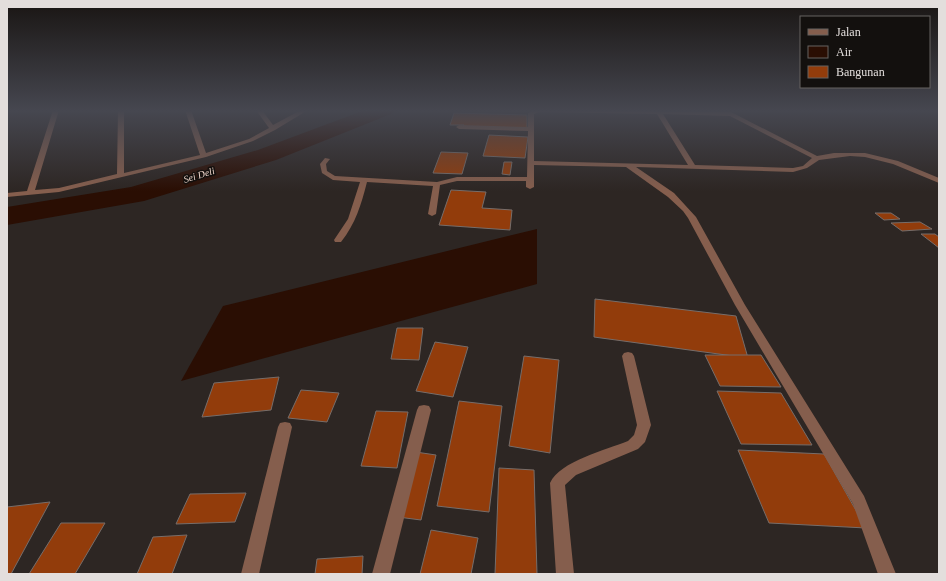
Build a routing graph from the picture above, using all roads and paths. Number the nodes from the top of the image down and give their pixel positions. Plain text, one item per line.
1 (48, 137) edge
2 (121, 137) edge
3 (197, 137) edge
4 (257, 137) edge
5 (531, 137) edge
6 (674, 137) edge
7 (777, 137) edge
8 (204, 156) junction
9 (816, 158) junction
10 (327, 159) dead end
11 (530, 163) junction
12 (628, 165) junction
13 (692, 166) junction
14 (121, 176) junction
15 (530, 179) junction
16 (364, 180) junction
17 (939, 181) edge
18 (437, 184) junction
19 (530, 187) dead end
20 (30, 193) junction
21 (7, 194) edge
22 (432, 214) dead end
23 (338, 240) dead end
24 (628, 356) dead end
25 (424, 410) dead end
26 (285, 428) dead end
27 (250, 574) edge
28 (382, 574) edge
29 (565, 574) edge
30 (887, 574) edge

1 - 20 street
2 - 14 street
3 - 8 street
4 - 8 street
5 - 11 street
6 - 13 street
7 - 9 street
8 - 14 street
9 - 13 street
9 - 17 street
10 - 16 street
11 - 12 street
11 - 15 street
12 - 13 street
12 - 30 street
14 - 20 street
15 - 18 street
15 - 19 street
16 - 18 street
16 - 23 street
18 - 22 street
20 - 21 street
24 - 29 street
25 - 28 street
26 - 27 street

